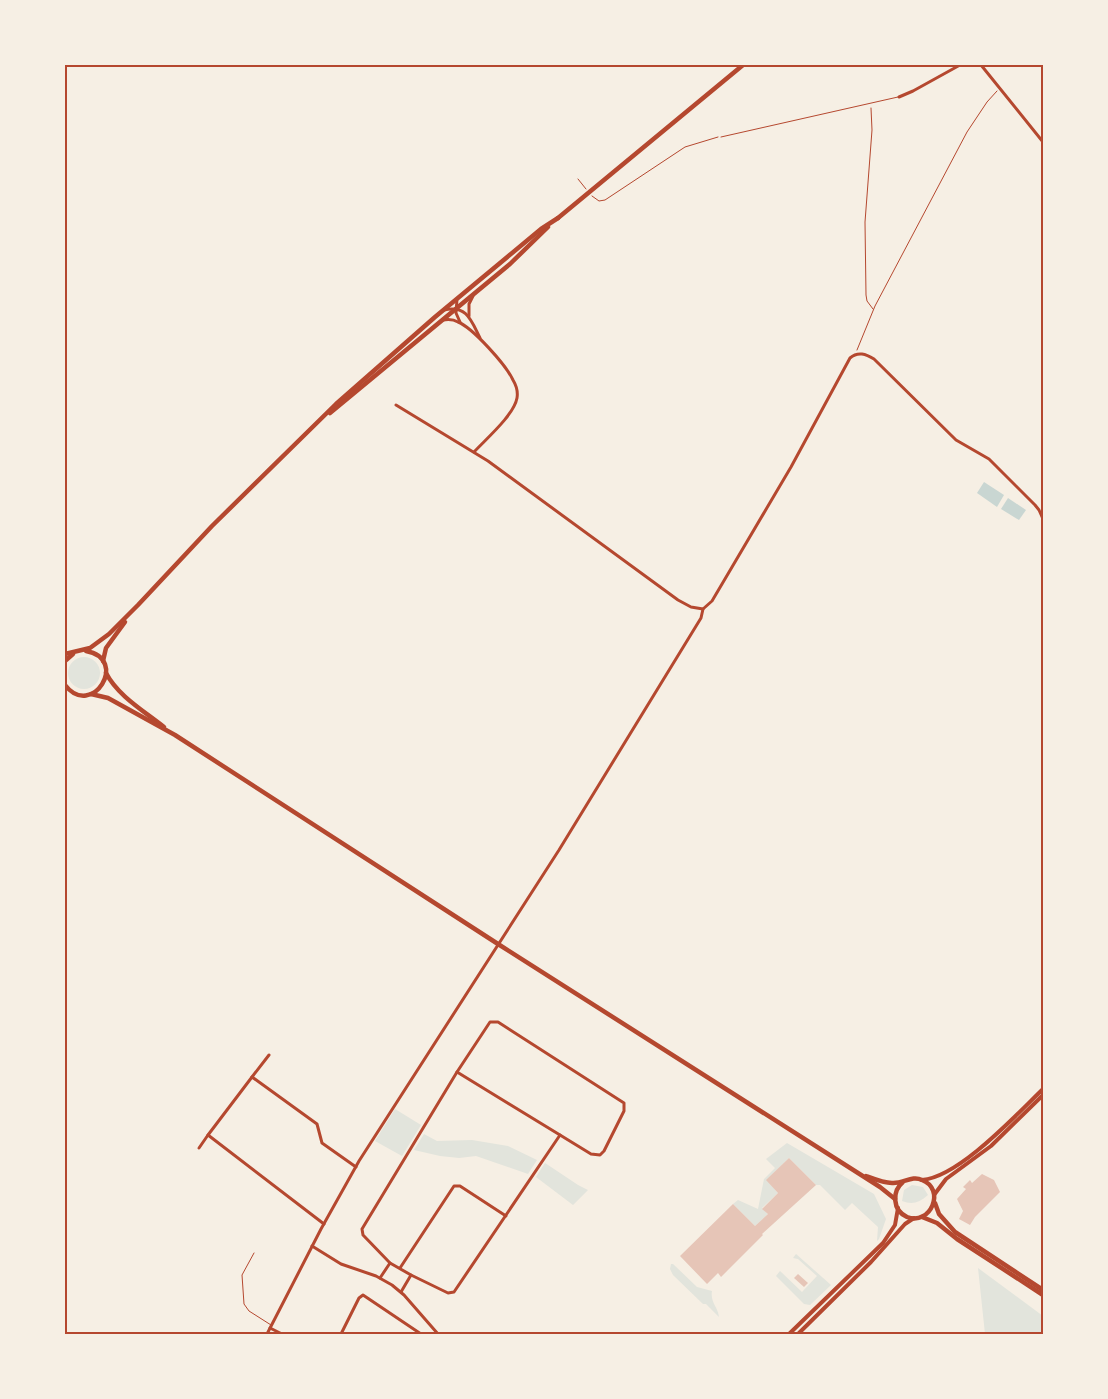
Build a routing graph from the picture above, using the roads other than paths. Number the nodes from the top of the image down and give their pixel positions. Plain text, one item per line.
1 (742, 65) edge
2 (960, 65) edge
3 (981, 65) edge
4 (899, 97) joint
5 (721, 137) road end
6 (1043, 142) edge
7 (558, 218) junction
8 (477, 291) junction
9 (458, 299) junction
10 (456, 309) junction
11 (443, 311) junction
12 (469, 316) junction
13 (440, 322) junction
14 (462, 324) junction
15 (480, 338) junction
16 (396, 405) dead end
17 (319, 422) junction
18 (474, 452) junction
19 (1043, 519) edge
20 (138, 606) junction
21 (703, 609) junction
22 (85, 650) junction
23 (74, 653) junction
24 (65, 654) edge
25 (65, 661) edge
26 (103, 661) junction
27 (106, 673) junction
28 (65, 684) edge
29 (91, 694) junction
30 (175, 735) junction
31 (498, 944) junction
32 (269, 1055) dead end
33 (457, 1072) junction
34 (252, 1077) junction
35 (1043, 1089) edge
36 (1043, 1095) edge
37 (560, 1135) junction
38 (208, 1136) junction
39 (199, 1148) dead end
40 (356, 1167) junction
41 (860, 1175) junction
42 (922, 1180) junction
43 (904, 1182) junction
44 (934, 1195) junction
45 (895, 1199) junction
46 (934, 1202) junction
47 (898, 1208) junction
48 (506, 1216) junction
49 (922, 1217) junction
50 (914, 1218) junction
51 (324, 1224) junction
52 (312, 1246) junction
53 (254, 1253) dead end
54 (390, 1263) junction
55 (400, 1268) junction
56 (411, 1275) junction
57 (380, 1278) junction
58 (1043, 1290) edge
59 (401, 1292) junction
60 (1043, 1295) edge
61 (271, 1327) junction
62 (267, 1334) edge
63 (282, 1334) edge
64 (341, 1334) edge
65 (421, 1334) edge
66 (438, 1334) edge
67 (789, 1334) edge
68 (798, 1334) edge

1 - 7 main road
2 - 4 street
3 - 6 street
4 - 5 lane
7 - 8 main road
7 - 9 main road
8 - 10 main road
8 - 12 street
9 - 10 street
9 - 11 main road
10 - 11 street
10 - 12 street
10 - 13 main road
10 - 14 street
11 - 17 main road
12 - 15 street
13 - 14 street
13 - 17 main road
14 - 15 street
15 - 18 street
16 - 18 street
17 - 20 main road
18 - 21 street
19 - 21 street
20 - 22 main road
20 - 26 main road
21 - 31 street
22 - 23 main road
22 - 26 main road
23 - 24 main road
23 - 25 main road
26 - 27 main road
27 - 29 main road
27 - 30 main road
28 - 29 main road
29 - 30 main road
30 - 31 main road
31 - 40 street
31 - 41 main road
32 - 34 street
33 - 37 street
33 - 37 street
33 - 54 street
34 - 38 street
34 - 40 street
35 - 42 street
36 - 44 street
37 - 48 street
38 - 39 street
38 - 51 street
40 - 51 street
41 - 43 main road
41 - 45 main road
42 - 43 main road
42 - 44 main road
43 - 45 main road
44 - 46 main road
45 - 47 main road
46 - 49 main road
46 - 58 main road
47 - 50 main road
47 - 67 street
48 - 55 street
48 - 56 street
49 - 50 main road
49 - 60 main road
50 - 68 street
51 - 52 street
52 - 57 street
52 - 61 street
53 - 61 lane
54 - 55 street
54 - 57 street
55 - 56 street
56 - 59 street
57 - 59 street
59 - 66 street
61 - 62 street
61 - 63 street
64 - 65 street

